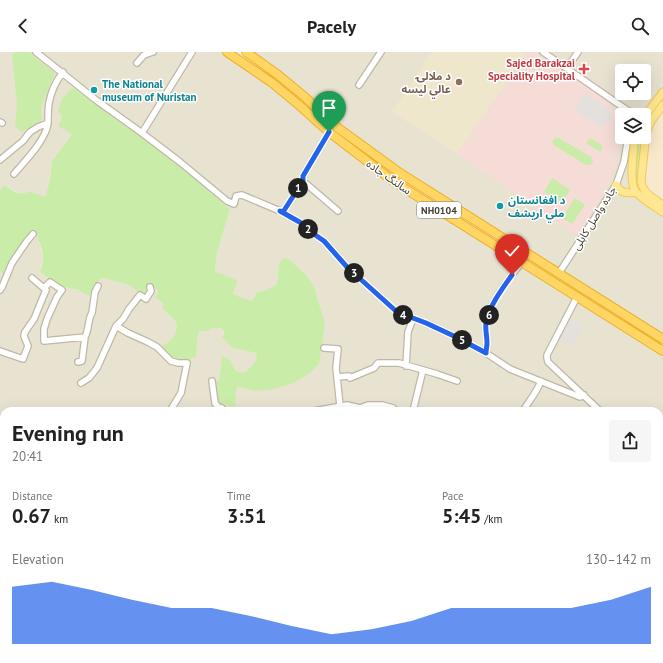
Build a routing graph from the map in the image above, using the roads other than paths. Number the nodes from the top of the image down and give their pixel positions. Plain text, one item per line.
1 (36, 52) edge
2 (153, 52) edge
3 (192, 52) edge
4 (227, 52) edge
5 (381, 52) edge
6 (543, 52) edge
7 (578, 52) edge
8 (250, 53) edge
9 (138, 63) dead end
10 (567, 68) junction
11 (63, 72) junction
12 (359, 85) dead end
13 (663, 92) edge
14 (663, 105) edge
15 (620, 108) edge
16 (651, 108) edge
17 (651, 112) edge
18 (48, 123) junction
19 (142, 132) junction
20 (329, 132) junction
21 (627, 144) edge
22 (634, 144) edge
23 (645, 144) edge
24 (0, 160) edge
25 (14, 174) dead end
26 (303, 181) junction
27 (616, 185) junction
28 (636, 192) junction
29 (663, 205) edge
30 (280, 211) junction
31 (338, 211) dead end
32 (461, 212) junction
33 (663, 212) edge
34 (455, 220) junction
35 (34, 234) dead end
36 (522, 262) junction
37 (559, 273) junction
38 (32, 278) dead end
39 (98, 286) dead end
40 (150, 287) dead end
41 (0, 290) edge
42 (46, 290) junction
43 (576, 297) junction
44 (413, 319) junction
45 (116, 326) junction
46 (85, 337) junction
47 (663, 339) edge
48 (324, 348) dead end
49 (0, 351) edge
50 (663, 351) edge
51 (486, 353) junction
52 (78, 362) dead end
53 (406, 366) junction
54 (423, 370) junction
55 (337, 377) junction
56 (212, 381) dead end
57 (457, 381) dead end
58 (541, 381) junction
59 (82, 383) dead end
60 (584, 395) junction
61 (340, 406) joint
62 (173, 407) edge
63 (218, 407) edge
64 (335, 407) edge
65 (340, 407) edge
66 (356, 407) edge
67 (363, 407) edge
68 (390, 407) edge
69 (414, 407) edge
70 (525, 407) edge
71 (596, 407) edge

1 - 11 street
2 - 9 street
3 - 19 street
4 - 20 highway, سالنگ جاده / NH0104
5 - 12 street
6 - 10 street
7 - 10 street
8 - 32 highway, سالنگ جاده / NH0104
10 - 15 street
11 - 18 street
11 - 19 street
13 - 16 main road
14 - 17 main road
18 - 24 street
18 - 25 street
19 - 30 street
20 - 26 street
20 - 34 highway, سالنگ جاده / NH0104
21 - 27 street, جاده واصل کابلی
22 - 28 main road
23 - 29 main road
26 - 30 street
26 - 31 street
27 - 28 main road
27 - 37 street, جاده واصل کابلی
28 - 33 main road
30 - 44 street
32 - 34 highway
32 - 37 highway, سالنگ جاده / NH0104
34 - 36 highway, سالنگ جاده / NH0104
35 - 41 street
36 - 43 highway, سالنگ جاده / NH0104
36 - 51 street
37 - 47 highway, سالنگ جاده / NH0104
38 - 42 street
39 - 46 street
40 - 45 street
42 - 46 street
42 - 49 street
43 - 50 highway, سالنگ جاده / NH0104
43 - 60 street
44 - 51 street
44 - 53 street
45 - 59 street
45 - 62 street
46 - 52 street
48 - 55 street
51 - 58 street
53 - 54 street
53 - 55 street
54 - 57 street
54 - 69 street
55 - 61 street
56 - 63 street
58 - 60 street
58 - 70 street
60 - 71 street
61 - 64 street
65 - 66 street
67 - 68 street

